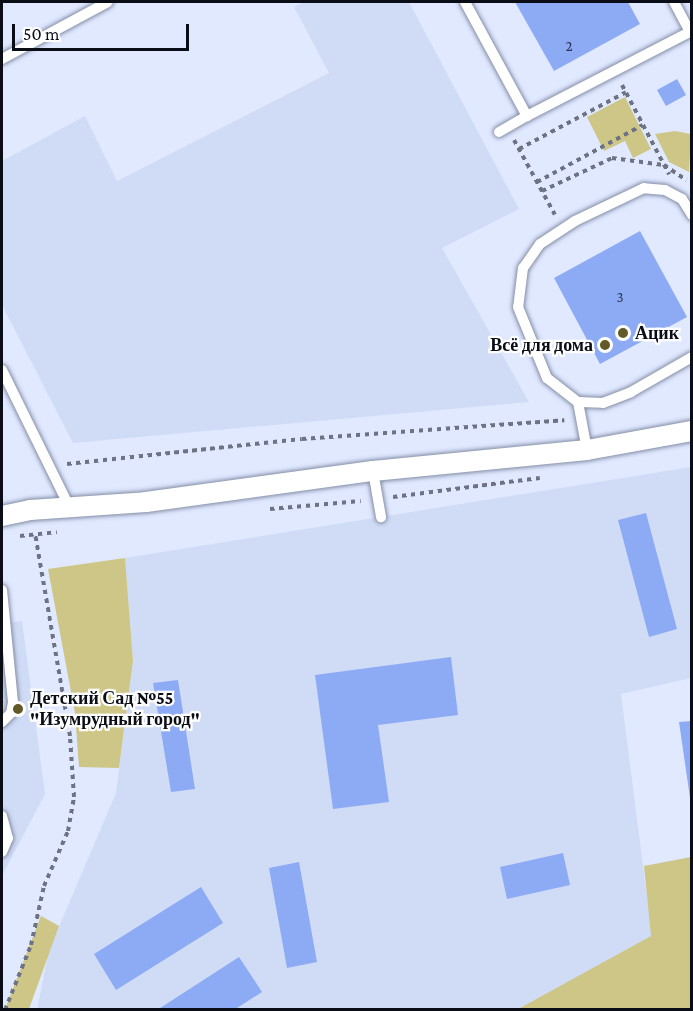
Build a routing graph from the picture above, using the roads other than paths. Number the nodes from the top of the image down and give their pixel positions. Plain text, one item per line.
1 (108, 2) edge
2 (465, 2) edge
3 (674, 2) edge
4 (691, 33) edge
5 (2, 59) edge
6 (527, 116) junction
7 (503, 129) road end
8 (692, 215) edge
9 (692, 357) edge
10 (2, 370) edge
11 (578, 402) junction
12 (692, 431) edge
13 (587, 450) junction
14 (373, 471) junction
15 (69, 506) junction
16 (2, 516) edge
17 (381, 517) dead end
18 (2, 590) edge
19 (2, 722) edge
20 (2, 816) edge
21 (2, 852) edge

1 - 5 lane
2 - 6 lane
3 - 4 lane
4 - 6 lane
6 - 7 lane
8 - 11 lane
9 - 11 lane
10 - 15 lane
11 - 13 lane
12 - 13 street
13 - 14 street
14 - 15 street
14 - 17 lane
15 - 16 street
18 - 19 lane
20 - 21 lane

